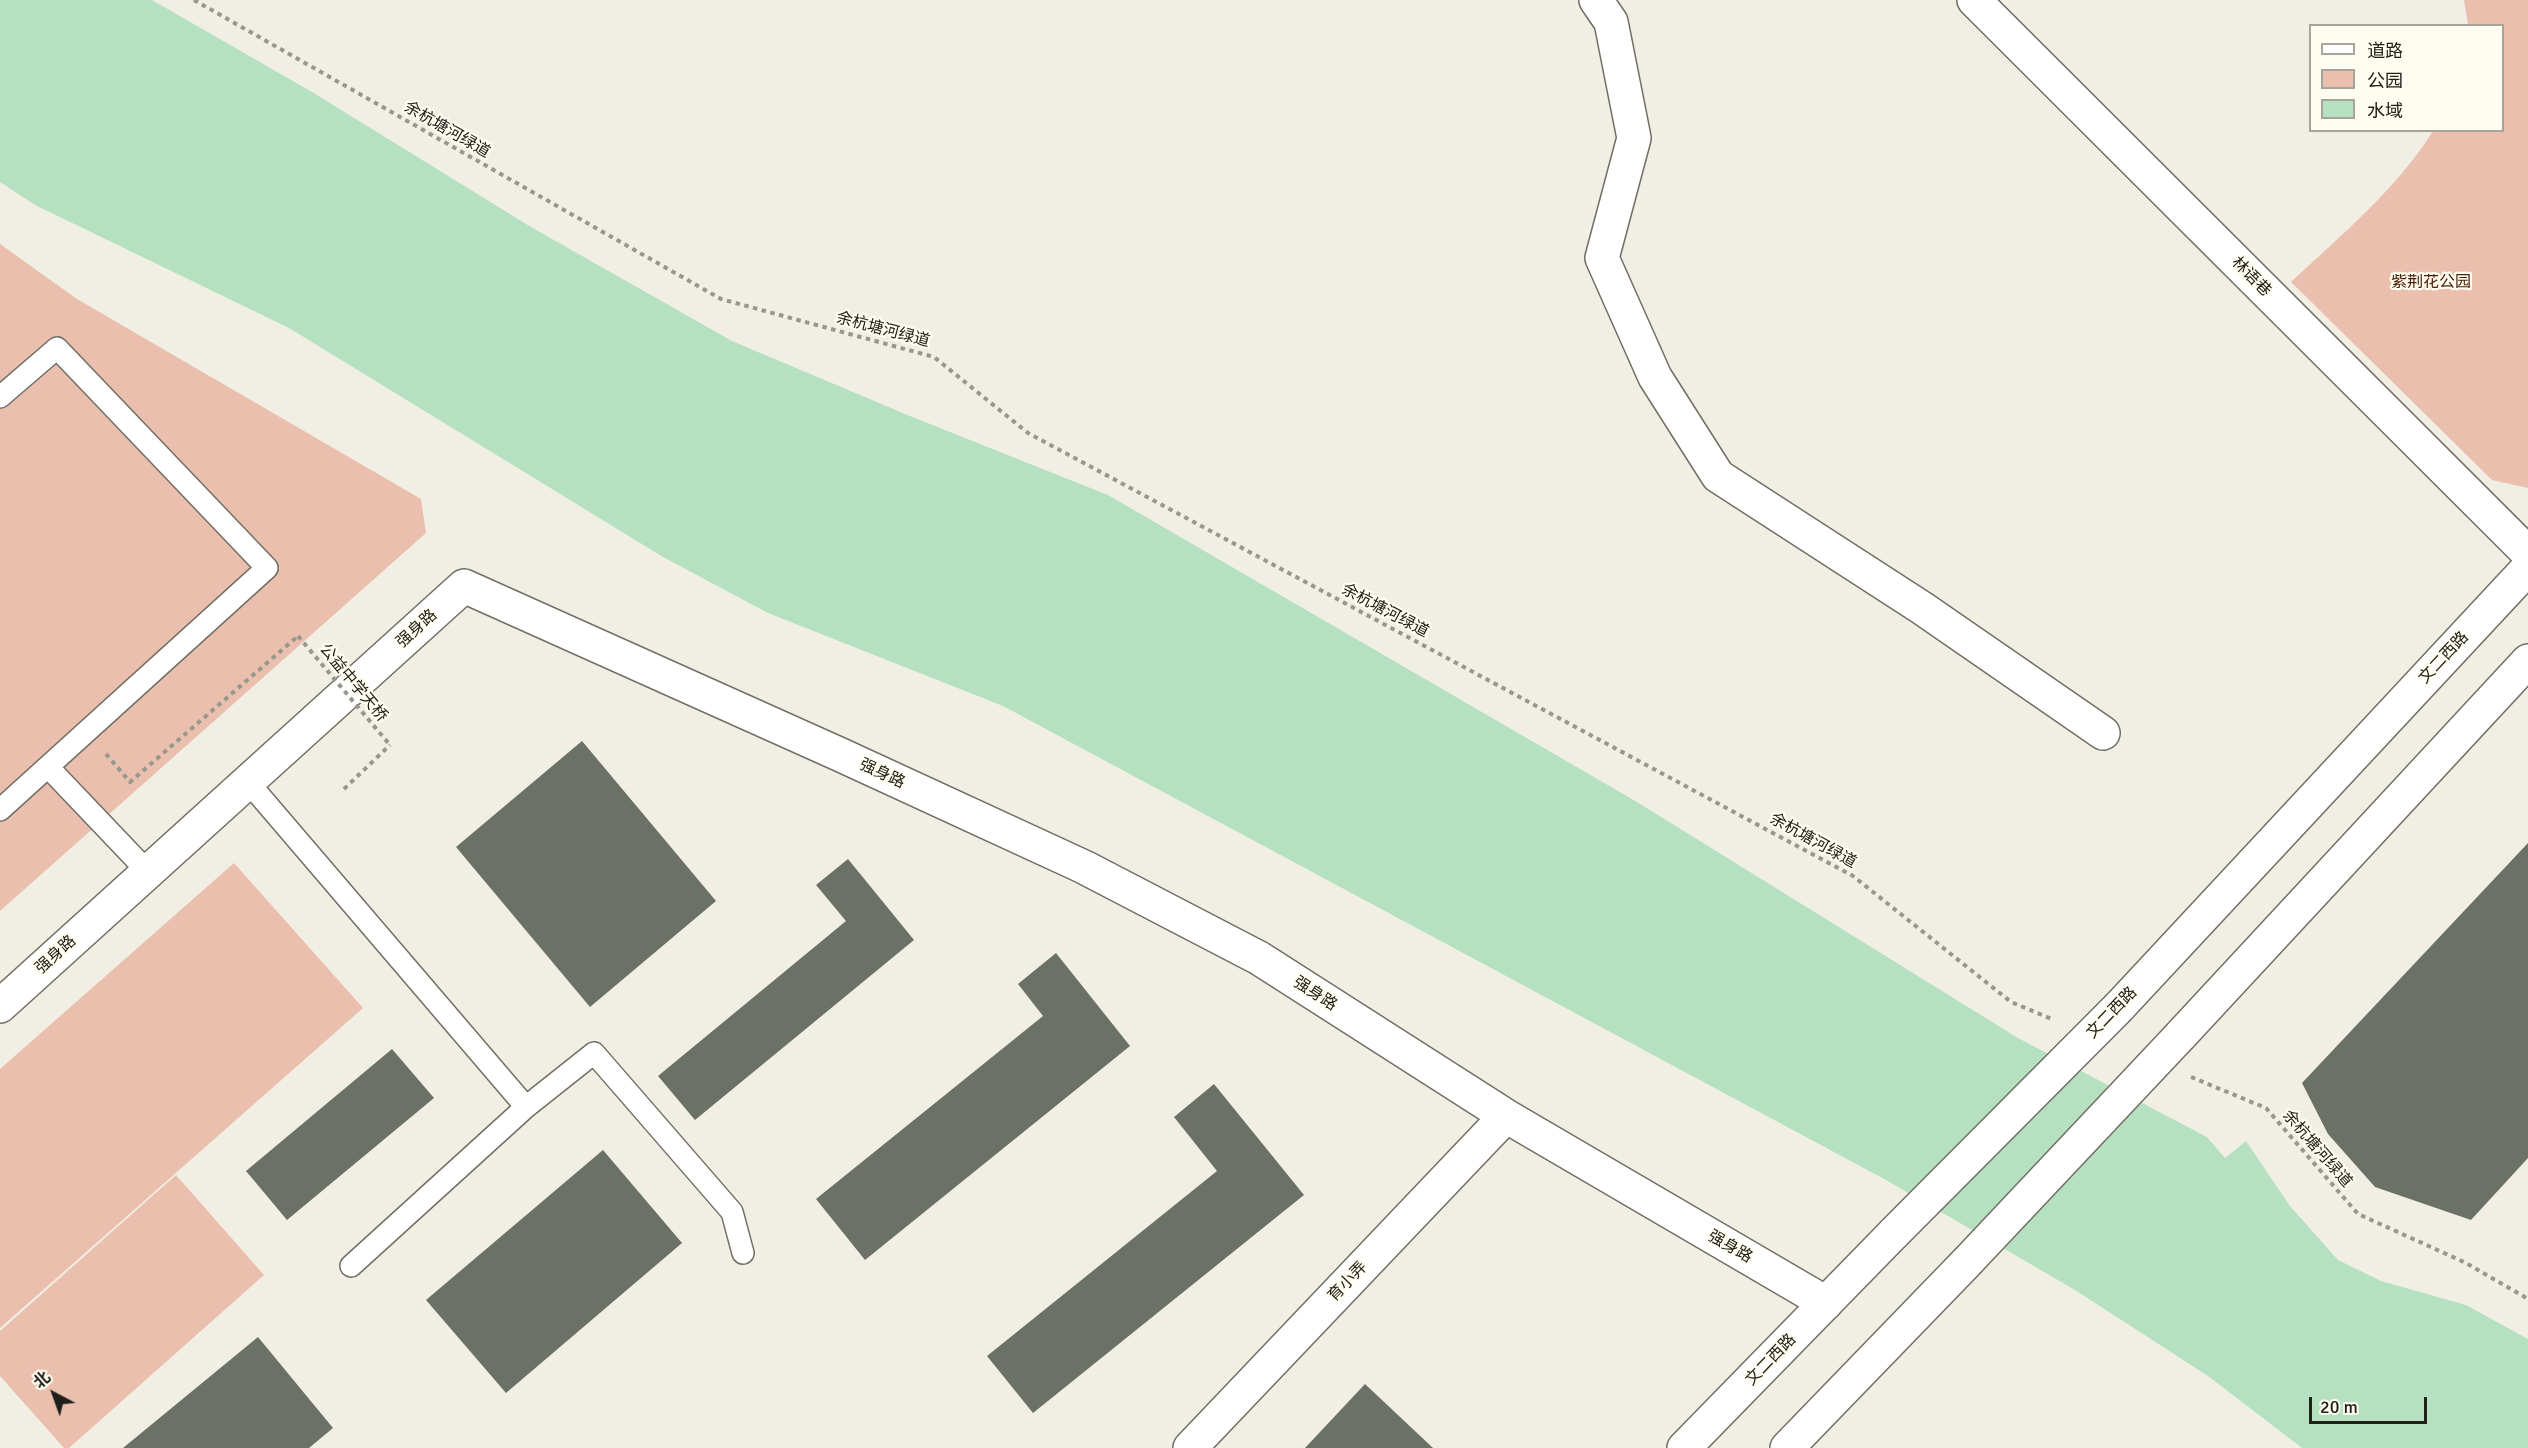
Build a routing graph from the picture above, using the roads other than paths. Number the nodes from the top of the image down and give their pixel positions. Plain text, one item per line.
1 (1596, 0) edge
2 (1974, 0) edge
3 (0, 396) edge
4 (2528, 553) edge
5 (2528, 568) edge
6 (2528, 661) edge
7 (2103, 734) dead end
8 (48, 767) junction
9 (248, 782) junction
10 (0, 810) edge
11 (148, 872) junction
12 (0, 1006) edge
13 (526, 1107) junction
14 (1506, 1116) junction
15 (743, 1253) dead end
16 (351, 1266) dead end
17 (1826, 1303) junction
18 (1190, 1448) edge
19 (1684, 1448) edge
20 (1786, 1448) edge

1 - 7 street
2 - 4 street, 林语巷
3 - 8 lane
5 - 17 street, 文二西路, bridge
6 - 20 street, bridge
8 - 10 lane
8 - 11 lane
9 - 11 street, 强身路
9 - 13 lane
9 - 14 street, 强身路
11 - 12 street, 强身路
13 - 15 lane
13 - 16 lane
14 - 17 street, 强身路
14 - 18 street, 育小弄
17 - 19 street, 文二西路

